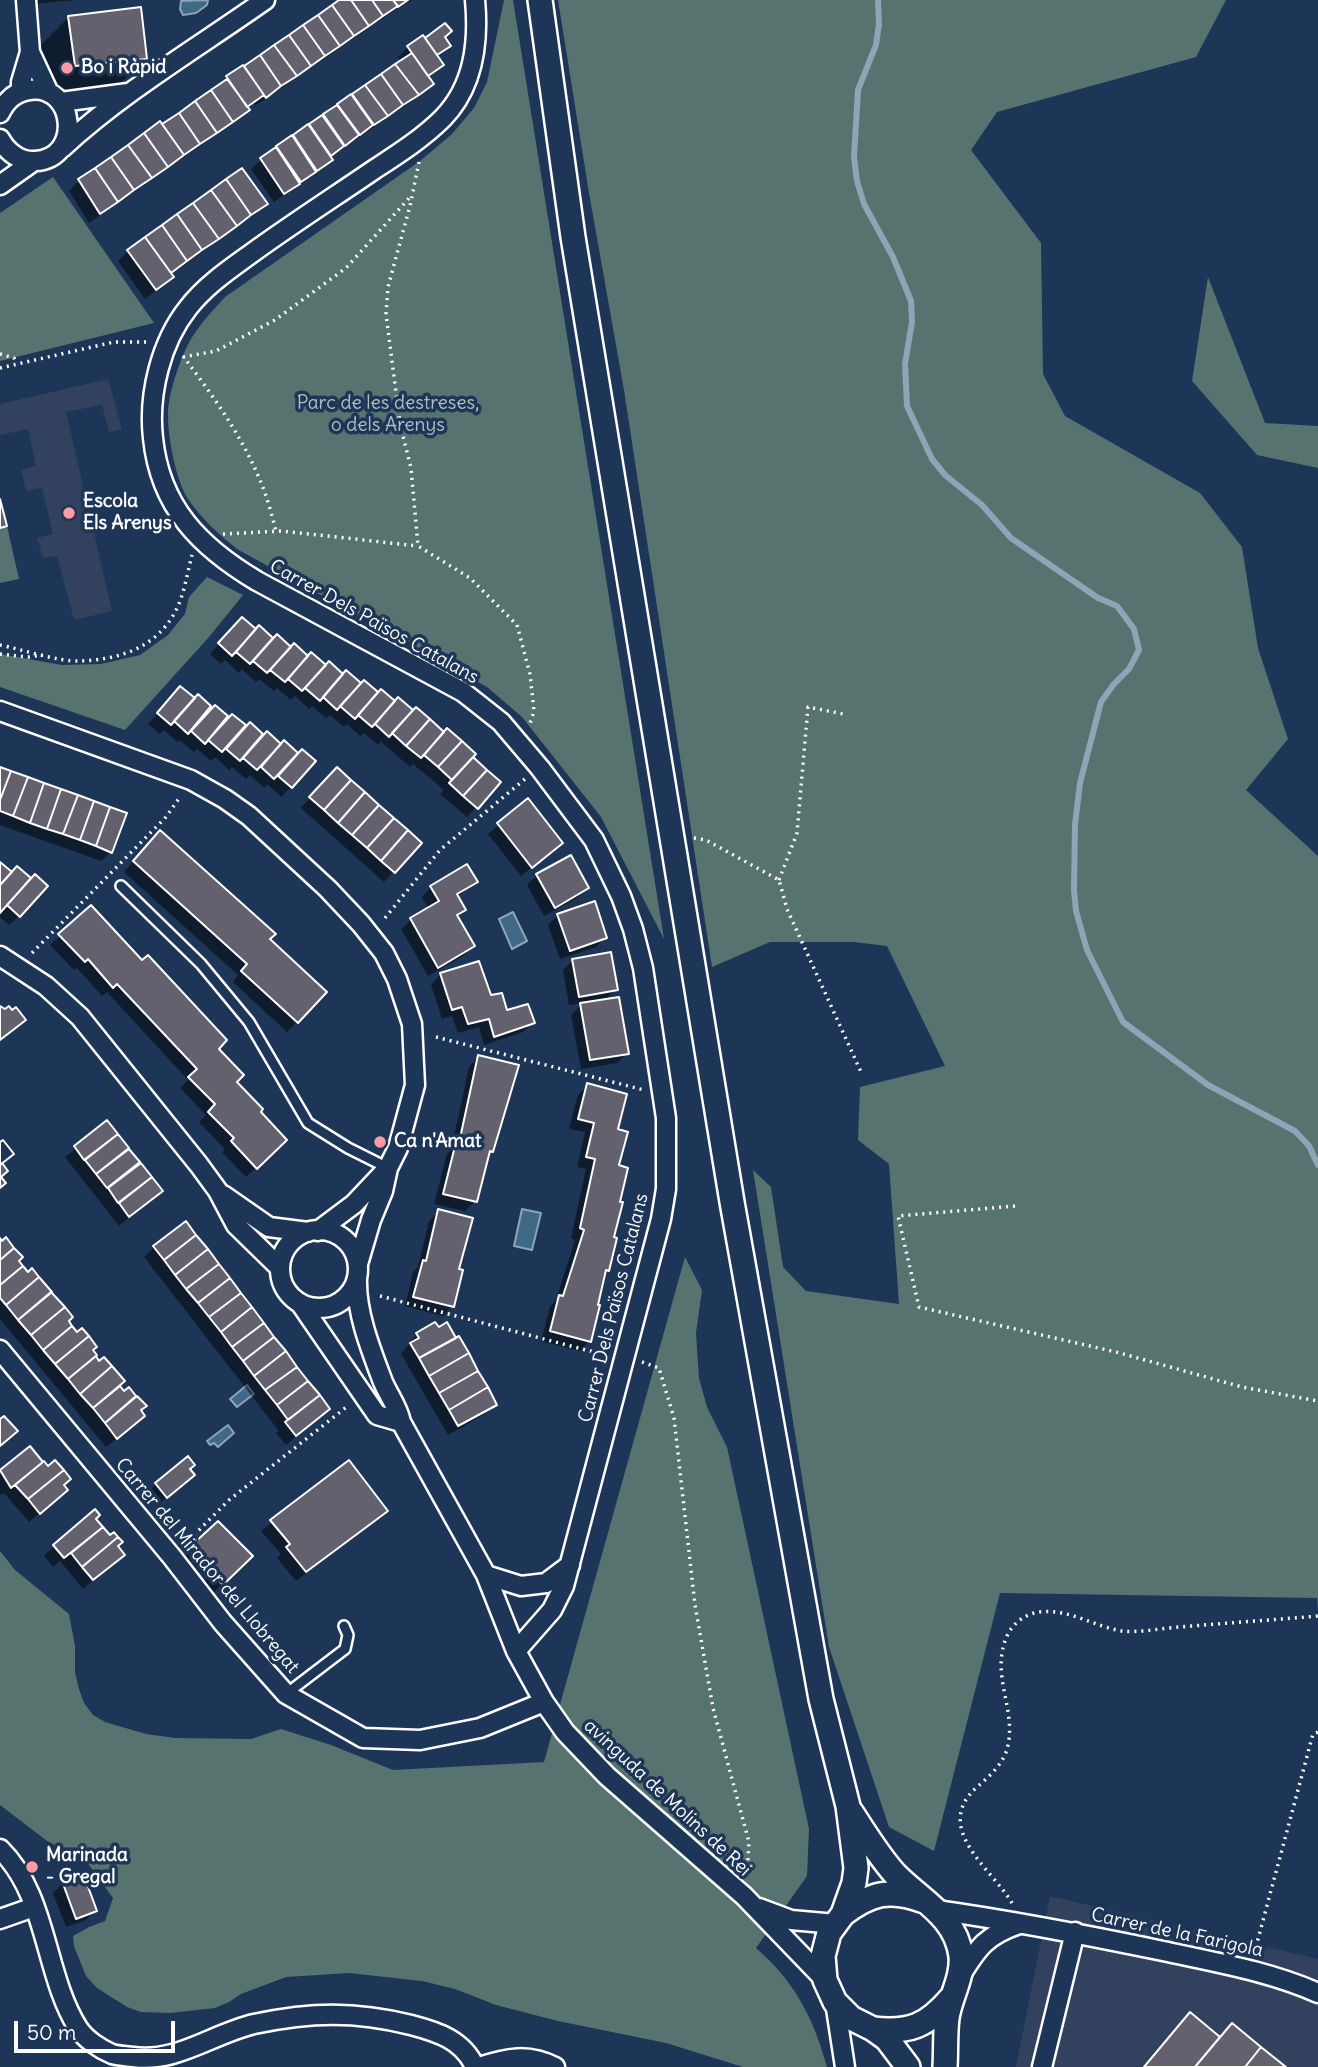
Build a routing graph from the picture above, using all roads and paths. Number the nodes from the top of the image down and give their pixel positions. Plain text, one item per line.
1 (26, 0) edge
2 (265, 0) edge
3 (475, 0) edge
4 (541, 0) edge
5 (244, 8) edge
6 (30, 52) junction
7 (21, 92) junction
8 (132, 92) junction
9 (55, 97) junction
10 (2, 107) edge
11 (2, 147) edge
12 (62, 148) junction
13 (420, 157) dead end
14 (34, 162) junction
15 (0, 185) edge
16 (412, 194) junction
17 (152, 342) dead end
18 (178, 353) dead end
19 (0, 354) edge
20 (183, 357) junction
21 (16, 364) junction
22 (0, 368) edge
23 (276, 531) junction
24 (218, 534) dead end
25 (418, 546) junction
26 (193, 554) dead end
27 (0, 645) edge
28 (0, 654) edge
29 (48, 655) junction
30 (0, 711) edge
31 (843, 714) dead end
32 (528, 729) dead end
33 (526, 779) dead end
34 (186, 790) dead end
35 (671, 835) junction
36 (779, 880) junction
37 (121, 887) dead end
38 (386, 918) dead end
39 (32, 953) dead end
40 (0, 956) edge
41 (436, 1037) dead end
42 (861, 1072) dead end
43 (639, 1090) dead end
44 (388, 1168) junction
45 (218, 1191) junction
46 (1015, 1206) dead end
47 (313, 1231) junction
48 (280, 1268) junction
49 (358, 1271) junction
50 (380, 1296) dead end
51 (300, 1303) junction
52 (0, 1350) edge
53 (606, 1355) dead end
54 (643, 1363) dead end
55 (1318, 1401) edge
56 (352, 1403) dead end
57 (401, 1422) junction
58 (187, 1542) dead end
59 (570, 1565) junction
60 (486, 1575) junction
61 (1318, 1616) edge
62 (344, 1626) dead end
63 (516, 1651) junction
64 (286, 1694) junction
65 (544, 1702) junction
66 (1318, 1732) edge
67 (848, 1806) junction
68 (0, 1849) edge
69 (747, 1875) dead end
70 (752, 1904) junction
71 (932, 1906) junction
72 (34, 1907) junction
73 (0, 1919) edge
74 (839, 1919) junction
75 (1024, 1923) junction
76 (1075, 1932) junction
77 (1250, 1969) junction
78 (825, 1980) junction
79 (955, 1988) junction
80 (1318, 1993) edge
81 (835, 2002) junction
82 (873, 2029) junction
83 (477, 2067) edge
84 (555, 2067) edge
85 (845, 2067) edge
86 (908, 2067) edge
87 (945, 2067) edge
88 (1042, 2067) edge

1 - 6 street
2 - 5 street
3 - 59 street, Carrer Dels Països Catalans
4 - 35 street
5 - 8 street
6 - 7 street
6 - 9 street
7 - 9 street
7 - 10 street
8 - 9 street
8 - 12 street
9 - 12 street
11 - 14 street
12 - 14 street
13 - 16 path
14 - 15 street
16 - 20 path
16 - 25 path
17 - 21 path
18 - 20 path
19 - 21 path
20 - 23 path
21 - 22 path
23 - 24 path
23 - 25 path
25 - 32 path
26 - 29 path
27 - 29 path
28 - 29 path
30 - 44 street
31 - 36 path
33 - 38 path
34 - 39 path
35 - 36 path
35 - 67 street
36 - 42 path
37 - 44 lane
40 - 45 street
41 - 43 path
44 - 47 street
44 - 49 street
45 - 47 street
45 - 48 street
46 - 55 path
47 - 48 street
47 - 49 street
48 - 51 street
49 - 51 street
49 - 57 street, avinguda de Molins de Rei
50 - 53 path
51 - 57 street
52 - 64 street, Carrer del Mirador del Llobregat
54 - 69 path
56 - 58 path
57 - 60 street, avinguda de Molins de Rei
59 - 60 street
59 - 63 street, Carrer Dels Països Catalans
60 - 63 street, avinguda de Molins de Rei
61 - 75 path
62 - 64 lane
63 - 65 street, avinguda de Molins de Rei
64 - 65 street, Carrer del Mirador del Llobregat
65 - 70 street, avinguda de Molins de Rei
66 - 77 path
67 - 71 street
67 - 74 street
68 - 72 street
70 - 74 street, avinguda de Molins de Rei
70 - 78 street, avinguda de Molins de Rei
71 - 74 street
71 - 75 street, Carrer de la Farigola
71 - 79 street
72 - 73 street
72 - 83 street
74 - 78 street
75 - 76 street, Carrer de la Farigola
75 - 79 street
76 - 77 street, Carrer de la Farigola
76 - 88 street
77 - 80 street, Carrer de la Farigola
78 - 81 street
79 - 82 street
79 - 87 street
81 - 82 street
81 - 85 street
82 - 86 street
83 - 84 street

